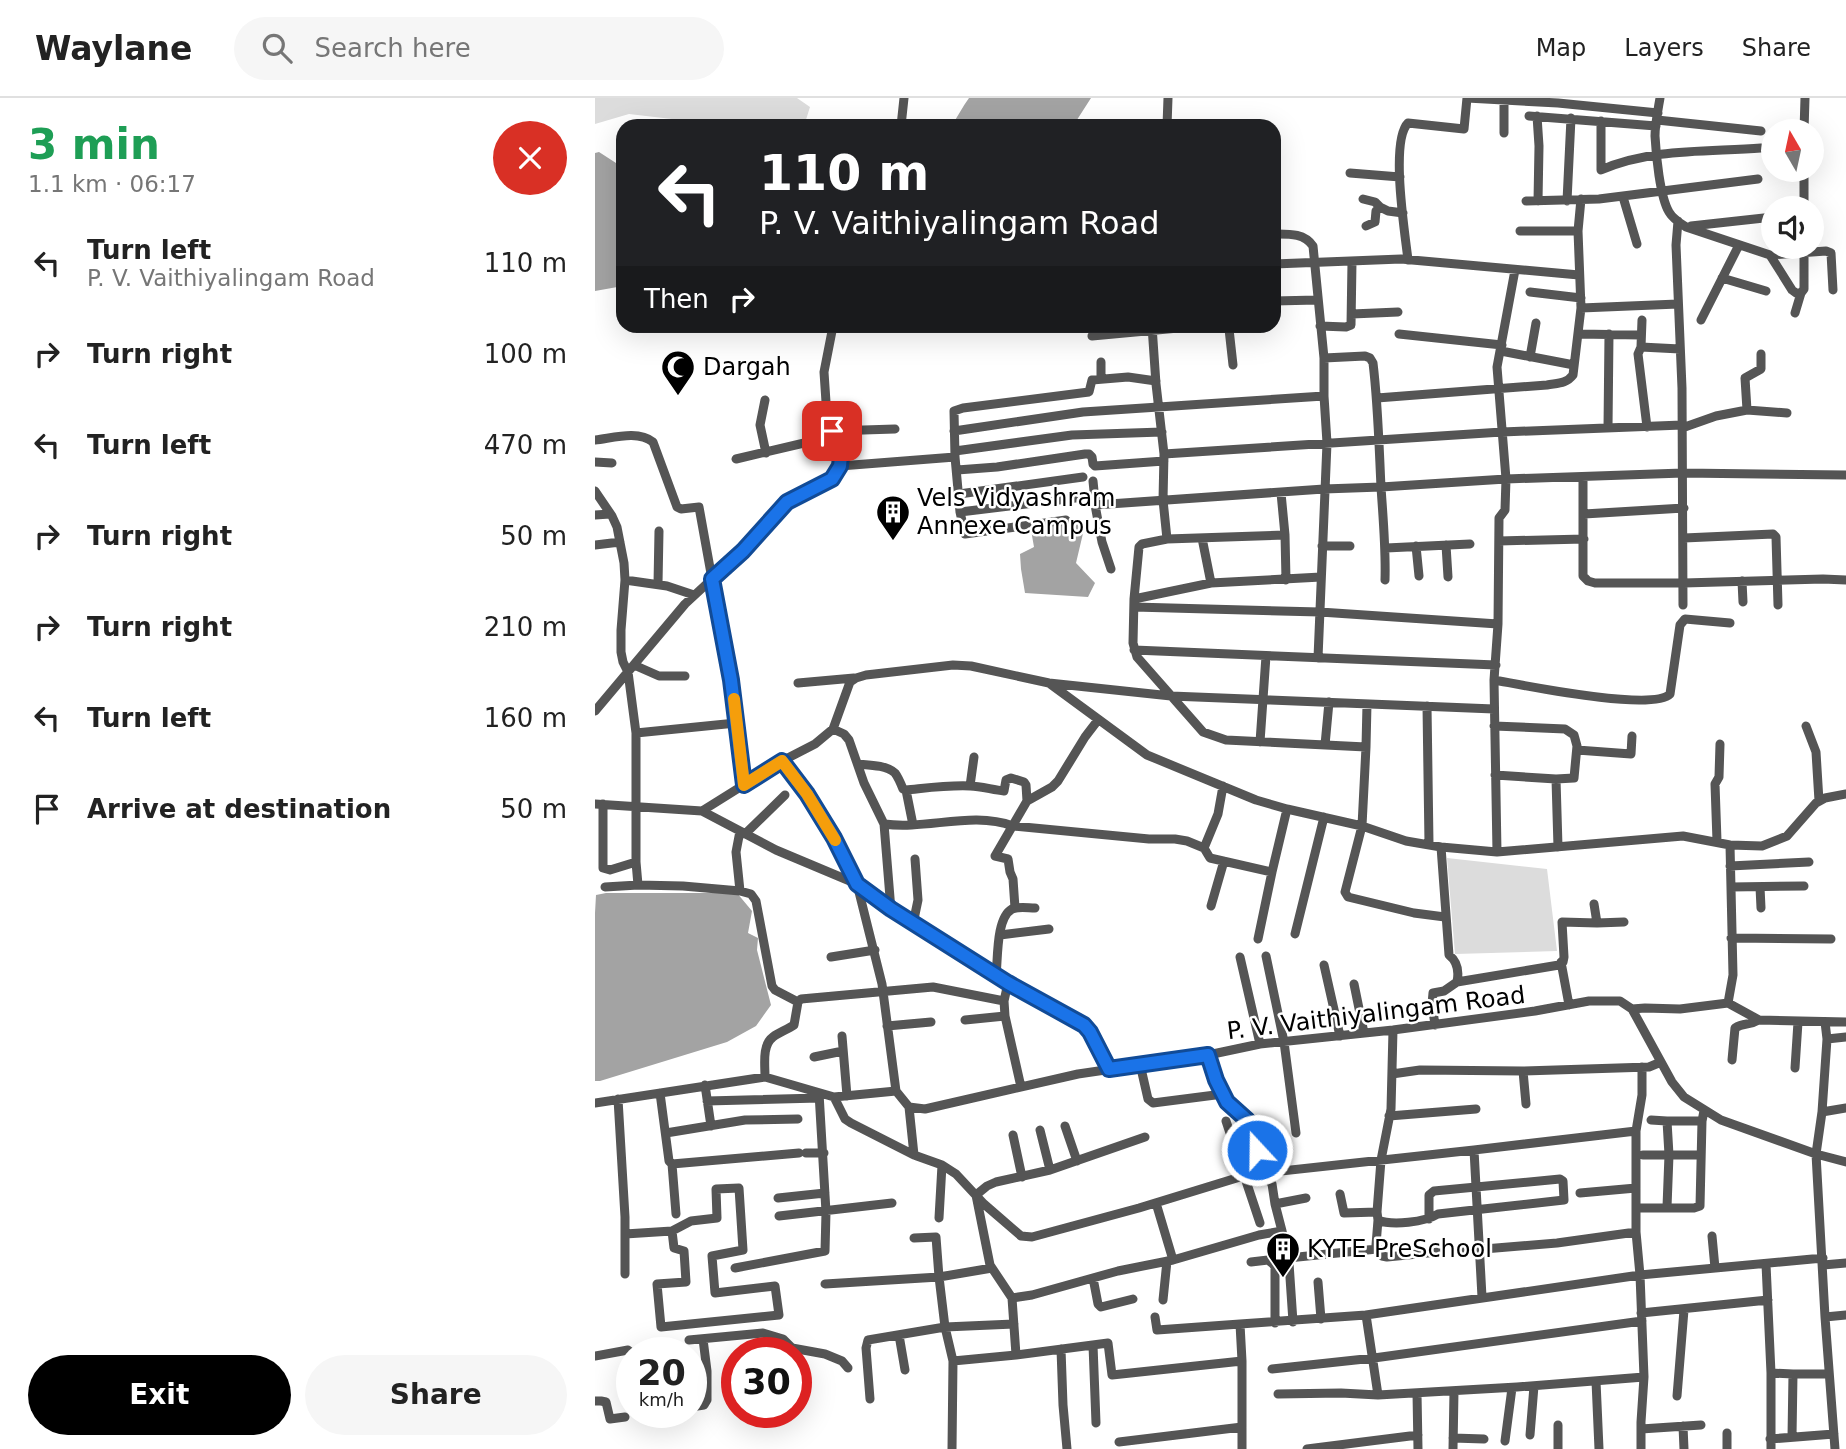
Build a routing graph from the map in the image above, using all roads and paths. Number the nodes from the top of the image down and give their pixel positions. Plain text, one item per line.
1 (904, 98) edge
2 (1168, 98) edge
3 (1660, 98) edge
4 (1805, 98) edge
5 (1504, 100) junction
6 (1571, 118) junction
7 (902, 119) edge
8 (1167, 119) edge
9 (1804, 119) edge
10 (1657, 120) junction
11 (1601, 121) junction
12 (1761, 131) dead end
13 (1504, 133) dead end
14 (1761, 148) edge
15 (1657, 154) junction
16 (1350, 173) dead end
17 (1400, 177) junction
18 (1758, 179) dead end
19 (1663, 191) junction
20 (1623, 197) junction
21 (1363, 199) dead end
22 (1581, 199) junction
23 (1525, 201) dead end
24 (1538, 201) junction
25 (1567, 201) junction
26 (1380, 207) junction
27 (1403, 213) junction
28 (1761, 218) edge
29 (1682, 224) junction
30 (1366, 226) dead end
31 (1578, 231) junction
32 (1520, 232) dead end
33 (1281, 234) edge
34 (1637, 244) dead end
35 (1739, 244) junction
36 (1824, 251) edge
37 (1761, 252) edge
38 (1773, 259) edge
39 (1804, 259) edge
40 (1408, 260) junction
41 (1352, 262) junction
42 (1315, 263) junction
43 (1281, 264) edge
44 (1515, 270) junction
45 (1579, 275) junction
46 (1721, 278) junction
47 (1833, 290) dead end
48 (1766, 291) dead end
49 (1530, 292) dead end
50 (1801, 293) junction
51 (1281, 300) edge
52 (1317, 300) junction
53 (1581, 303) junction
54 (1678, 304) junction
55 (1398, 312) dead end
56 (1795, 313) dead end
57 (1352, 314) junction
58 (1642, 320) dead end
59 (1701, 320) dead end
60 (1536, 323) dead end
61 (1320, 326) junction
62 (832, 333) edge
63 (1109, 333) edge
64 (1152, 333) edge
65 (1229, 333) edge
66 (1399, 334) dead end
67 (1578, 334) junction
68 (1609, 334) junction
69 (1092, 335) dead end
70 (1641, 335) junction
71 (1641, 347) junction
72 (1501, 348) junction
73 (1680, 349) junction
74 (1761, 354) dead end
75 (1530, 357) junction
76 (1324, 358) junction
77 (1101, 362) dead end
78 (1233, 365) dead end
79 (1574, 365) junction
80 (1101, 379) junction
81 (1156, 381) junction
82 (1498, 388) junction
83 (1324, 396) junction
84 (1377, 398) junction
85 (765, 400) dead end
86 (1159, 406) junction
87 (1747, 410) junction
88 (1787, 412) dead end
89 (1647, 427) junction
90 (1682, 427) junction
91 (1608, 428) junction
92 (895, 429) dead end
93 (954, 431) junction
94 (1162, 432) junction
95 (1502, 432) junction
96 (833, 433) junction
97 (595, 440) edge
98 (1380, 441) junction
99 (1327, 443) junction
100 (766, 453) junction
101 (955, 454) junction
102 (1164, 458) junction
103 (736, 459) dead end
104 (595, 462) edge
105 (612, 463) dead end
106 (840, 466) junction
107 (957, 470) junction
108 (1683, 473) junction
109 (1846, 475) edge
110 (1083, 477) dead end
111 (1583, 477) junction
112 (1506, 479) junction
113 (1093, 481) dead end
114 (1381, 487) junction
115 (1324, 489) junction
116 (595, 491) edge
117 (1281, 493) junction
118 (959, 494) junction
119 (1163, 500) junction
120 (1095, 501) junction
121 (1683, 508) junction
122 (960, 512) junction
123 (610, 514) junction
124 (1584, 514) junction
125 (595, 515) edge
126 (1066, 520) dead end
127 (659, 531) dead end
128 (1285, 535) junction
129 (1202, 538) junction
130 (1684, 538) junction
131 (1167, 539) junction
132 (1584, 539) junction
133 (1499, 541) junction
134 (620, 542) junction
135 (1470, 544) dead end
136 (595, 545) edge
137 (1446, 545) junction
138 (1322, 546) junction
139 (1350, 546) dead end
140 (1416, 546) junction
141 (1386, 548) junction
142 (1111, 569) dead end
143 (1419, 576) dead end
144 (1321, 577) junction
145 (1448, 577) dead end
146 (712, 579) junction
147 (625, 580) junction
148 (1286, 580) junction
149 (1385, 580) dead end
150 (1777, 580) junction
151 (1846, 580) edge
152 (1742, 581) junction
153 (1211, 583) junction
154 (1684, 583) junction
155 (658, 584) junction
156 (694, 595) junction
157 (1743, 602) dead end
158 (1134, 603) junction
159 (1683, 605) dead end
160 (1778, 605) dead end
161 (1320, 612) junction
162 (1730, 623) dead end
163 (1498, 624) junction
164 (1133, 650) junction
165 (1266, 656) junction
166 (1318, 658) junction
167 (1496, 665) junction
168 (631, 669) junction
169 (685, 676) dead end
170 (856, 678) junction
171 (1494, 680) junction
172 (798, 683) dead end
173 (1049, 683) junction
174 (1171, 696) junction
175 (1263, 700) junction
176 (1329, 702) junction
177 (1367, 704) junction
178 (1427, 706) junction
179 (1495, 709) junction
180 (595, 711) edge
181 (1098, 720) junction
182 (736, 723) junction
183 (1495, 726) junction
184 (1806, 726) dead end
185 (833, 729) junction
186 (636, 733) junction
187 (1632, 736) dead end
188 (1260, 741) junction
189 (1720, 744) dead end
190 (1325, 745) junction
191 (1366, 747) junction
192 (1577, 750) junction
193 (974, 758) dead end
194 (782, 761) junction
195 (858, 764) junction
196 (1495, 775) junction
197 (1556, 779) junction
198 (744, 785) junction
199 (969, 786) junction
200 (1223, 786) junction
201 (906, 790) junction
202 (1846, 794) edge
203 (785, 795) dead end
204 (1027, 801) junction
205 (1819, 801) junction
206 (599, 804) edge
207 (636, 806) junction
208 (1287, 809) junction
209 (702, 811) junction
210 (1324, 817) junction
211 (884, 824) junction
212 (913, 825) junction
213 (1013, 826) junction
214 (1363, 826) junction
215 (742, 832) junction
216 (1717, 841) junction
217 (1429, 844) junction
218 (1730, 845) junction
219 (1441, 847) junction
220 (1558, 847) junction
221 (1204, 848) junction
222 (1497, 852) junction
223 (915, 859) dead end
224 (1224, 861) junction
225 (636, 862) junction
226 (1809, 862) dead end
227 (1730, 866) junction
228 (599, 869) edge
229 (1272, 872) junction
230 (857, 884) junction
231 (638, 885) junction
232 (1804, 886) dead end
233 (605, 887) dead end
234 (1731, 887) junction
235 (1761, 887) junction
236 (740, 891) junction
237 (1594, 904) dead end
238 (1211, 906) dead end
239 (1015, 908) junction
240 (1035, 908) dead end
241 (1761, 908) dead end
242 (891, 909) junction
243 (1445, 918) junction
244 (1624, 922) dead end
245 (913, 923) junction
246 (1597, 923) junction
247 (1049, 929) dead end
248 (1295, 934) dead end
249 (1000, 936) junction
250 (1731, 938) junction
251 (1258, 939) dead end
252 (1832, 939) dead end
253 (875, 950) junction
254 (1266, 956) dead end
255 (831, 957) dead end
256 (1240, 957) dead end
257 (1562, 962) junction
258 (1324, 965) dead end
259 (996, 976) junction
260 (1457, 982) junction
261 (1008, 983) junction
262 (1354, 984) dead end
263 (882, 992) junction
264 (1004, 1001) junction
265 (798, 1002) junction
266 (1728, 1003) junction
267 (1569, 1005) junction
268 (1632, 1009) junction
269 (1005, 1016) junction
270 (965, 1020) dead end
271 (1759, 1020) junction
272 (931, 1022) dead end
273 (1798, 1022) junction
274 (1825, 1022) junction
275 (1846, 1022) edge
276 (1435, 1025) junction
277 (887, 1026) junction
278 (1393, 1030) junction
279 (1364, 1033) junction
280 (842, 1036) dead end
281 (1340, 1036) junction
282 (1846, 1037) edge
283 (1827, 1039) junction
284 (1284, 1042) junction
285 (1259, 1044) junction
286 (843, 1051) junction
287 (1208, 1055) junction
288 (814, 1057) dead end
289 (1732, 1060) dead end
290 (1661, 1062) junction
291 (1140, 1064) junction
292 (1642, 1067) junction
293 (1795, 1068) dead end
294 (1109, 1069) junction
295 (1523, 1071) junction
296 (1392, 1074) junction
297 (765, 1077) junction
298 (705, 1085) junction
299 (1021, 1087) junction
300 (896, 1091) junction
301 (660, 1093) junction
302 (1223, 1094) junction
303 (819, 1096) junction
304 (847, 1096) junction
305 (834, 1097) junction
306 (618, 1099) junction
307 (707, 1101) junction
308 (595, 1103) edge
309 (1526, 1104) dead end
310 (909, 1107) junction
311 (1846, 1108) edge
312 (1476, 1109) dead end
313 (1822, 1112) junction
314 (1389, 1116) junction
315 (1703, 1116) junction
316 (798, 1119) dead end
317 (1651, 1120) dead end
318 (1226, 1121) dead end
319 (1667, 1121) junction
320 (711, 1126) junction
321 (1065, 1126) dead end
322 (1039, 1130) dead end
323 (1636, 1131) junction
324 (666, 1133) junction
325 (1296, 1133) dead end
326 (1013, 1135) dead end
327 (1145, 1137) dead end
328 (1474, 1150) junction
329 (824, 1153) junction
330 (1816, 1154) junction
331 (914, 1155) junction
332 (1668, 1155) junction
333 (1701, 1155) junction
334 (1643, 1156) dead end
335 (1381, 1160) junction
336 (1077, 1161) junction
337 (1846, 1162) edge
338 (672, 1164) junction
339 (942, 1165) junction
340 (1050, 1170) junction
341 (1264, 1173) junction
342 (1244, 1176) junction
343 (1022, 1177) junction
344 (1476, 1188) junction
345 (1636, 1188) junction
346 (825, 1194) junction
347 (1340, 1194) dead end
348 (1580, 1194) dead end
349 (976, 1195) junction
350 (778, 1198) dead end
351 (1306, 1198) dead end
352 (892, 1203) dead end
353 (1156, 1203) junction
354 (1275, 1204) junction
355 (1667, 1207) junction
356 (1636, 1208) junction
357 (1477, 1210) junction
358 (827, 1212) junction
359 (676, 1214) dead end
360 (779, 1216) dead end
361 (1378, 1216) junction
362 (939, 1219) dead end
363 (1429, 1219) junction
364 (1259, 1223) dead end
365 (672, 1231) junction
366 (1282, 1231) junction
367 (1636, 1232) junction
368 (625, 1234) junction
369 (1712, 1236) dead end
370 (914, 1238) dead end
371 (1377, 1250) junction
372 (1479, 1250) junction
373 (1460, 1251) dead end
374 (1438, 1252) dead end
375 (1288, 1258) junction
376 (1170, 1261) junction
377 (1251, 1262) dead end
378 (1823, 1262) junction
379 (1846, 1263) edge
380 (1766, 1264) junction
381 (735, 1268) dead end
382 (992, 1268) junction
383 (1715, 1268) junction
384 (625, 1274) dead end
385 (1640, 1275) junction
386 (939, 1277) junction
387 (1093, 1278) junction
388 (1318, 1282) dead end
389 (825, 1284) dead end
390 (1482, 1297) junction
391 (1012, 1298) junction
392 (1133, 1299) dead end
393 (1163, 1300) dead end
394 (1768, 1300) junction
395 (1684, 1310) junction
396 (1366, 1315) junction
397 (1846, 1315) edge
398 (1155, 1317) dead end
399 (1641, 1317) junction
400 (1825, 1317) junction
401 (1321, 1319) junction
402 (1293, 1322) junction
403 (1275, 1323) junction
404 (1014, 1324) junction
405 (1240, 1324) junction
406 (945, 1327) junction
407 (899, 1335) junction
408 (707, 1339) edge
409 (1093, 1345) junction
410 (1061, 1349) junction
411 (616, 1352) edge
412 (1016, 1355) junction
413 (595, 1356) edge
414 (1374, 1358) junction
415 (953, 1361) junction
416 (1242, 1361) junction
417 (848, 1368) dead end
418 (1272, 1369) dead end
419 (905, 1370) dead end
420 (1771, 1373) junction
421 (1793, 1374) junction
422 (1829, 1374) junction
423 (1644, 1377) junction
424 (1597, 1381) junction
425 (1534, 1386) junction
426 (1512, 1388) junction
427 (1454, 1391) junction
428 (1417, 1393) junction
429 (1278, 1394) dead end
430 (1378, 1395) junction
431 (1677, 1396) dead end
432 (870, 1399) dead end
433 (595, 1401) edge
434 (616, 1418) edge
435 (1096, 1423) dead end
436 (1558, 1425) dead end
437 (1702, 1425) dead end
438 (1683, 1426) junction
439 (1242, 1427) junction
440 (1641, 1429) junction
441 (1727, 1433) dead end
442 (1834, 1434) junction
443 (1418, 1435) junction
444 (1530, 1436) dead end
445 (1792, 1437) junction
446 (1453, 1438) junction
447 (1485, 1439) dead end
448 (1506, 1441) dead end
449 (1119, 1442) dead end
450 (1771, 1444) edge
451 (952, 1449) edge
452 (1067, 1449) edge
453 (1242, 1449) edge
454 (1307, 1449) edge
455 (1418, 1449) edge
456 (1453, 1449) edge
457 (1558, 1449) edge
458 (1599, 1449) edge
459 (1641, 1449) edge
460 (1684, 1449) edge
461 (1727, 1449) edge
462 (1835, 1449) edge

1 - 7 street
2 - 8 street
3 - 10 street
4 - 9 street
5 - 10 street
5 - 13 street
5 - 17 street
6 - 11 street
6 - 24 street
6 - 25 street
10 - 11 street
10 - 12 street
10 - 15 street
11 - 15 street
14 - 15 street
15 - 19 street
16 - 17 street
17 - 27 street
18 - 19 street
19 - 20 street
19 - 29 street
20 - 22 street
20 - 34 street
21 - 26 street
22 - 25 street
22 - 31 street
23 - 24 street
24 - 25 street
26 - 27 street
26 - 30 street
27 - 40 street
28 - 29 street
29 - 35 street
29 - 54 street
31 - 32 street
31 - 45 street
33 - 42 street
35 - 37 street
35 - 46 street
36 - 47 street
38 - 50 street
39 - 50 street
40 - 41 street
40 - 44 street
41 - 42 street
41 - 57 street
42 - 43 street
42 - 52 street
44 - 45 street
44 - 72 street
45 - 53 street
46 - 48 street
46 - 59 street
49 - 53 street
50 - 56 street
51 - 52 street
52 - 61 street
53 - 54 street
53 - 67 street
54 - 73 street
55 - 57 street
57 - 61 street
58 - 70 street
60 - 75 street
61 - 76 street
62 - 96 street
63 - 69 street
64 - 81 street
65 - 78 street
66 - 72 street
67 - 68 street
67 - 79 street
68 - 70 street
68 - 91 street
70 - 71 street
71 - 73 street
71 - 89 street
72 - 75 street
72 - 82 street
73 - 90 street
74 - 87 street
75 - 79 street
76 - 83 street
76 - 84 street
77 - 80 street
79 - 82 street
80 - 81 street
80 - 93 street
81 - 86 street
82 - 84 street
82 - 95 street
83 - 86 street
83 - 99 street
84 - 98 street
85 - 100 street
86 - 93 street
86 - 94 street
87 - 88 street
87 - 90 street
89 - 90 street
89 - 91 street
90 - 108 street
91 - 95 street
92 - 96 street
93 - 101 street
94 - 101 street
94 - 102 street
95 - 98 street
95 - 112 street
96 - 100 street
96 - 106 street
97 - 146 street
98 - 99 street
98 - 114 street
99 - 102 street
99 - 115 street
100 - 103 street
101 - 106 street
101 - 107 street
102 - 107 street
102 - 119 street
104 - 105 street
106 - 146 street
107 - 118 street
108 - 109 street
108 - 111 street
108 - 121 street
110 - 118 street
111 - 112 street
111 - 124 street
112 - 114 street
112 - 133 street
113 - 120 street
114 - 115 street
114 - 141 street
115 - 117 street
115 - 138 street
116 - 123 street
117 - 119 street
117 - 128 street
118 - 122 street
119 - 120 street
119 - 131 street
120 - 122 street
120 - 142 street
121 - 124 street
121 - 130 street
122 - 126 street
123 - 125 street
123 - 134 street
124 - 132 street
127 - 155 street
128 - 129 street
128 - 148 street
129 - 131 street
129 - 153 street
130 - 150 street
130 - 154 street
131 - 158 street
132 - 133 street
132 - 154 street
133 - 163 street
134 - 136 street
134 - 147 street
135 - 137 street
137 - 140 street
137 - 145 street
138 - 139 street
138 - 144 street
140 - 141 street
140 - 143 street
141 - 149 street
144 - 148 street
144 - 161 street
146 - 156 street
146 - 182 street
147 - 155 street
147 - 168 street
148 - 153 street
150 - 151 street
150 - 152 street
150 - 160 street
152 - 154 street
152 - 157 street
153 - 158 street
154 - 159 street
155 - 156 street
156 - 168 street
158 - 161 street
158 - 164 street
161 - 163 street
161 - 166 street
162 - 171 street
163 - 167 street
164 - 165 street
164 - 174 street
165 - 166 street
165 - 175 street
166 - 167 street
167 - 171 street
168 - 169 street
168 - 180 street
168 - 186 street
170 - 172 street
170 - 173 street
170 - 185 street
171 - 179 street
173 - 174 street
173 - 181 street
174 - 175 street
174 - 188 street
175 - 176 street
175 - 188 street
176 - 177 street
176 - 190 street
177 - 178 street
177 - 191 street
178 - 179 street
178 - 217 street
179 - 183 street
181 - 200 street
181 - 204 street
182 - 186 street
182 - 198 street
183 - 192 street
183 - 196 street
184 - 205 street
185 - 194 street
185 - 195 street
186 - 207 street
187 - 192 street
188 - 190 street
189 - 216 street
190 - 191 street
191 - 214 street
192 - 197 street
193 - 199 street
194 - 198 street
194 - 230 street
195 - 201 street
195 - 211 street
196 - 197 street
196 - 222 street
197 - 220 street
198 - 209 street
199 - 201 street
199 - 204 street
200 - 208 street
200 - 221 street
201 - 212 street
202 - 205 street
203 - 215 street
204 - 213 street
205 - 218 street
206 - 207 street
206 - 228 street
207 - 209 street
207 - 225 street
208 - 210 street
208 - 229 street
209 - 215 street
210 - 214 street
210 - 248 street
211 - 212 street
211 - 242 street
212 - 213 street
213 - 221 street
213 - 239 street
214 - 217 street
214 - 243 street
215 - 230 street
215 - 236 street
216 - 218 street
216 - 220 street
217 - 219 street
218 - 227 street
219 - 222 street
219 - 243 street
220 - 222 street
221 - 224 street
223 - 245 street
224 - 229 street
224 - 238 street
225 - 228 street
225 - 231 street
226 - 227 street
227 - 234 street
229 - 251 street
230 - 242 street
230 - 253 street
231 - 233 street
231 - 236 street
232 - 235 street
234 - 235 street
234 - 250 street
235 - 241 street
236 - 265 street
237 - 246 street
239 - 240 street
239 - 249 street
242 - 245 street
243 - 260 street
244 - 246 street
245 - 259 street
246 - 257 street
247 - 249 street
249 - 259 street
250 - 252 street
250 - 266 street
253 - 255 street
253 - 263 street
254 - 284 street
256 - 285 street
257 - 260 street
257 - 267 street
258 - 281 street
259 - 261 street
260 - 276 street
261 - 264 street
261 - 294 street
262 - 279 street
263 - 264 street
263 - 265 street
263 - 277 street
264 - 269 street
265 - 297 street
266 - 268 street, P. V. Vaithiyalingam Road
266 - 271 street
267 - 268 street, P. V. Vaithiyalingam Road
267 - 276 street, P. V. Vaithiyalingam Road
268 - 290 street
269 - 270 street
269 - 299 street
271 - 273 street
271 - 289 street
272 - 277 street
273 - 274 street
273 - 293 street
274 - 275 street
274 - 283 street
276 - 278 street, P. V. Vaithiyalingam Road
277 - 300 street
278 - 279 street, P. V. Vaithiyalingam Road
278 - 296 street
279 - 281 street, P. V. Vaithiyalingam Road
280 - 286 street
281 - 284 street, P. V. Vaithiyalingam Road
282 - 283 street
283 - 313 street
284 - 285 street, P. V. Vaithiyalingam Road
284 - 325 street
285 - 287 street, P. V. Vaithiyalingam Road
286 - 288 street
286 - 304 street
287 - 291 street, P. V. Vaithiyalingam Road
287 - 302 street
290 - 292 street
290 - 315 street
291 - 294 street, P. V. Vaithiyalingam Road
291 - 302 street
292 - 295 street
292 - 323 street
294 - 299 street, P. V. Vaithiyalingam Road
295 - 296 street
295 - 309 street
296 - 314 street
297 - 298 street
297 - 303 street
298 - 301 street
298 - 307 street
299 - 310 street, P. V. Vaithiyalingam Road
300 - 304 street
300 - 310 street
301 - 306 street
301 - 324 street
302 - 341 street
303 - 305 street
303 - 307 street
303 - 329 street
304 - 305 street
305 - 331 street
306 - 308 street
306 - 368 street
307 - 320 street
310 - 331 street
311 - 313 street
312 - 314 street
313 - 330 street
314 - 335 street
315 - 319 street
315 - 330 street
315 - 333 street
316 - 320 street
317 - 319 street
318 - 342 street
319 - 332 street
320 - 324 street
321 - 336 street
322 - 340 street
323 - 328 street
323 - 345 street
324 - 338 street
326 - 343 street
327 - 336 street
328 - 335 street
328 - 344 street
329 - 338 street
329 - 346 street
330 - 337 street
330 - 378 street
331 - 339 street
332 - 333 street
332 - 334 street
332 - 355 street
333 - 355 street
335 - 341 street
335 - 361 street
336 - 340 street
338 - 359 street
339 - 349 street
339 - 362 street
340 - 343 street
341 - 342 street
341 - 354 street
342 - 353 street
342 - 364 street
343 - 349 street
344 - 357 street
344 - 357 street
344 - 363 street
345 - 348 street
345 - 356 street
346 - 350 street
346 - 358 street
347 - 361 street
349 - 353 street
349 - 382 street
351 - 354 street
352 - 358 street
353 - 376 street
354 - 366 street
355 - 356 street
356 - 367 street
357 - 363 street
357 - 372 street
358 - 360 street
358 - 381 street
361 - 363 street
361 - 371 street
365 - 365 street
365 - 368 street
366 - 375 street
366 - 376 street
367 - 372 street
367 - 385 street
368 - 384 street
369 - 383 street
370 - 386 street
371 - 374 street
371 - 375 street
372 - 373 street
372 - 390 street
375 - 402 street
376 - 387 street
376 - 393 street
377 - 403 street
378 - 379 street
378 - 380 street
378 - 400 street
380 - 383 street
380 - 394 street
382 - 386 street
382 - 391 street
383 - 385 street
385 - 390 street
385 - 399 street
386 - 389 street
386 - 406 street
387 - 391 street
387 - 392 street
388 - 401 street
390 - 396 street
391 - 404 street
394 - 395 street
394 - 420 street
395 - 399 street
395 - 431 street
396 - 401 street
396 - 414 street
397 - 400 street
398 - 405 street
399 - 414 street
399 - 423 street
400 - 422 street
401 - 402 street
402 - 403 street
403 - 405 street
404 - 406 street
404 - 412 street
405 - 416 street
406 - 407 street
406 - 415 street
407 - 419 street
407 - 432 street
408 - 417 street
409 - 410 street
409 - 416 street
409 - 435 street
410 - 412 street
410 - 452 street
411 - 413 street
412 - 415 street
414 - 418 street
414 - 430 street
415 - 451 street
416 - 439 street
420 - 421 street
420 - 450 street
421 - 422 street
421 - 445 street
422 - 442 street
423 - 424 street
423 - 440 street
424 - 425 street
424 - 458 street
425 - 426 street
425 - 444 street
426 - 427 street
426 - 448 street
427 - 428 street
427 - 446 street
428 - 430 street
428 - 443 street
429 - 430 street
433 - 434 street
436 - 457 street
437 - 438 street
438 - 440 street
438 - 460 street
439 - 449 street
439 - 453 street
440 - 459 street
441 - 461 street
442 - 445 street
442 - 462 street
443 - 454 street
443 - 455 street
445 - 450 street
446 - 447 street
446 - 456 street

